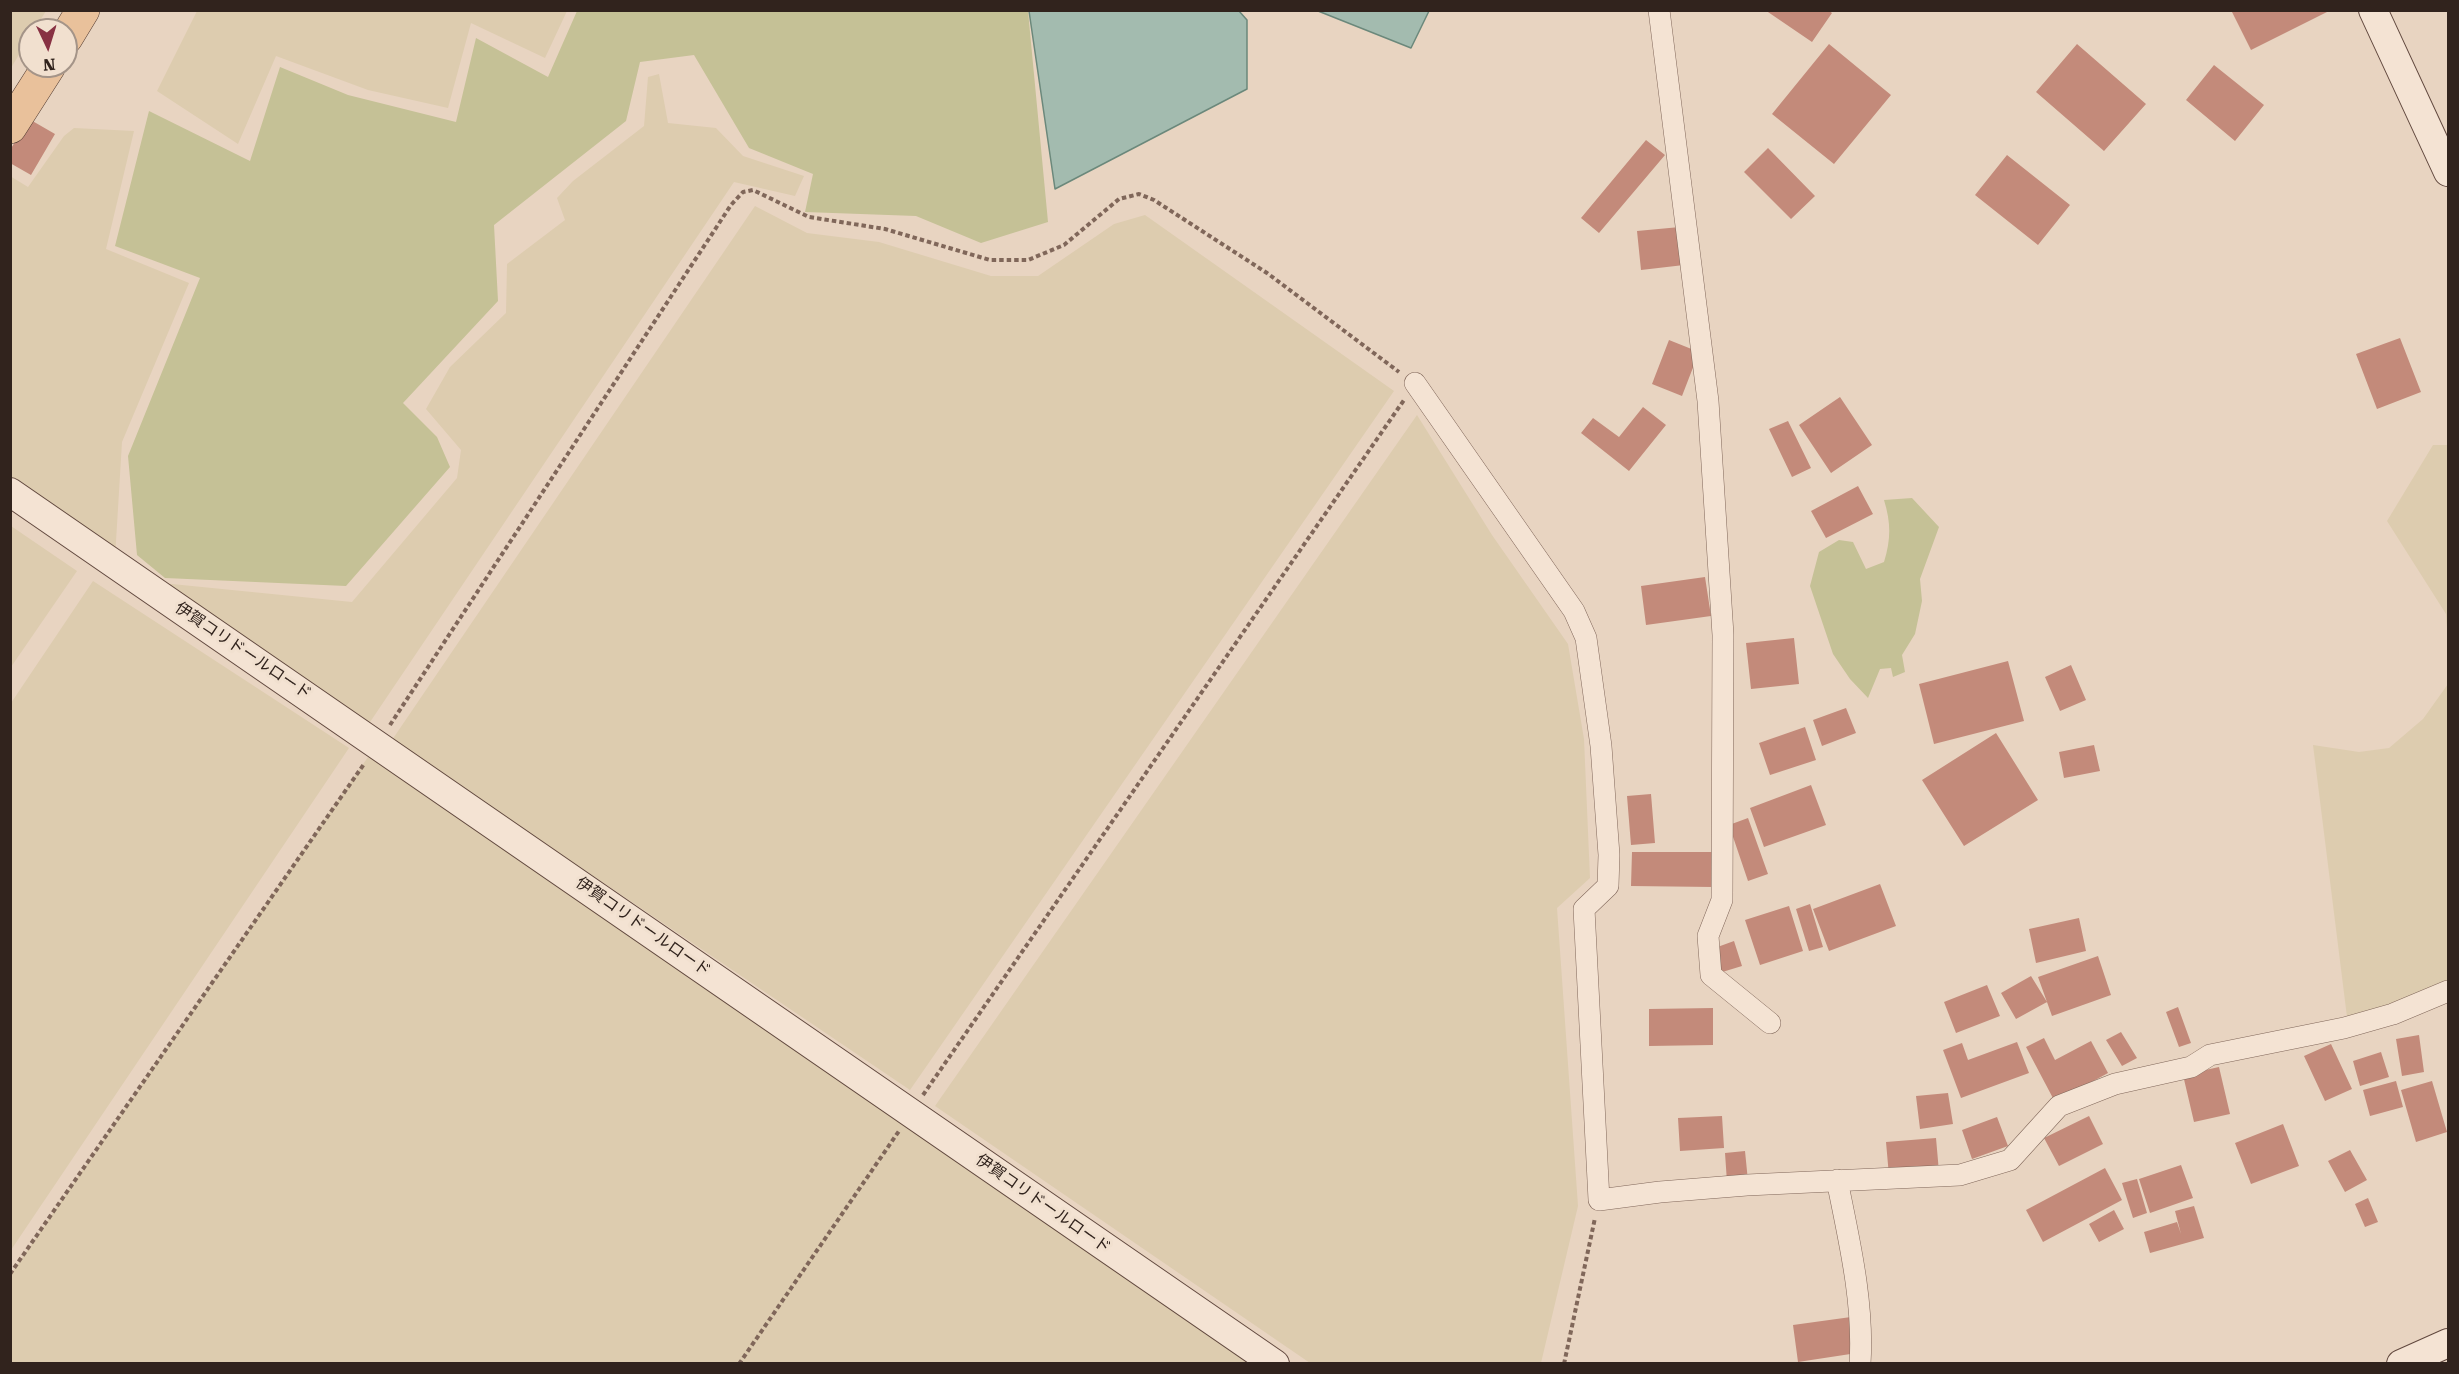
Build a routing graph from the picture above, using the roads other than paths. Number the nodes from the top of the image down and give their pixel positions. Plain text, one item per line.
1 (1659, 10) edge
2 (2373, 10) edge
3 (41, 78) edge
4 (10, 128) edge
5 (2448, 172) edge
6 (1415, 383) road end
7 (10, 492) edge
8 (2448, 991) edge
9 (1770, 1023) dead end
10 (1837, 1180) junction
11 (2448, 1343) edge
12 (1275, 1364) edge
13 (1860, 1364) edge
14 (2401, 1364) edge

1 - 9 street
2 - 5 street
3 - 4 main road
6 - 10 street
7 - 12 street, 伊賀コリドールロード
8 - 10 street
10 - 13 street
11 - 14 street

